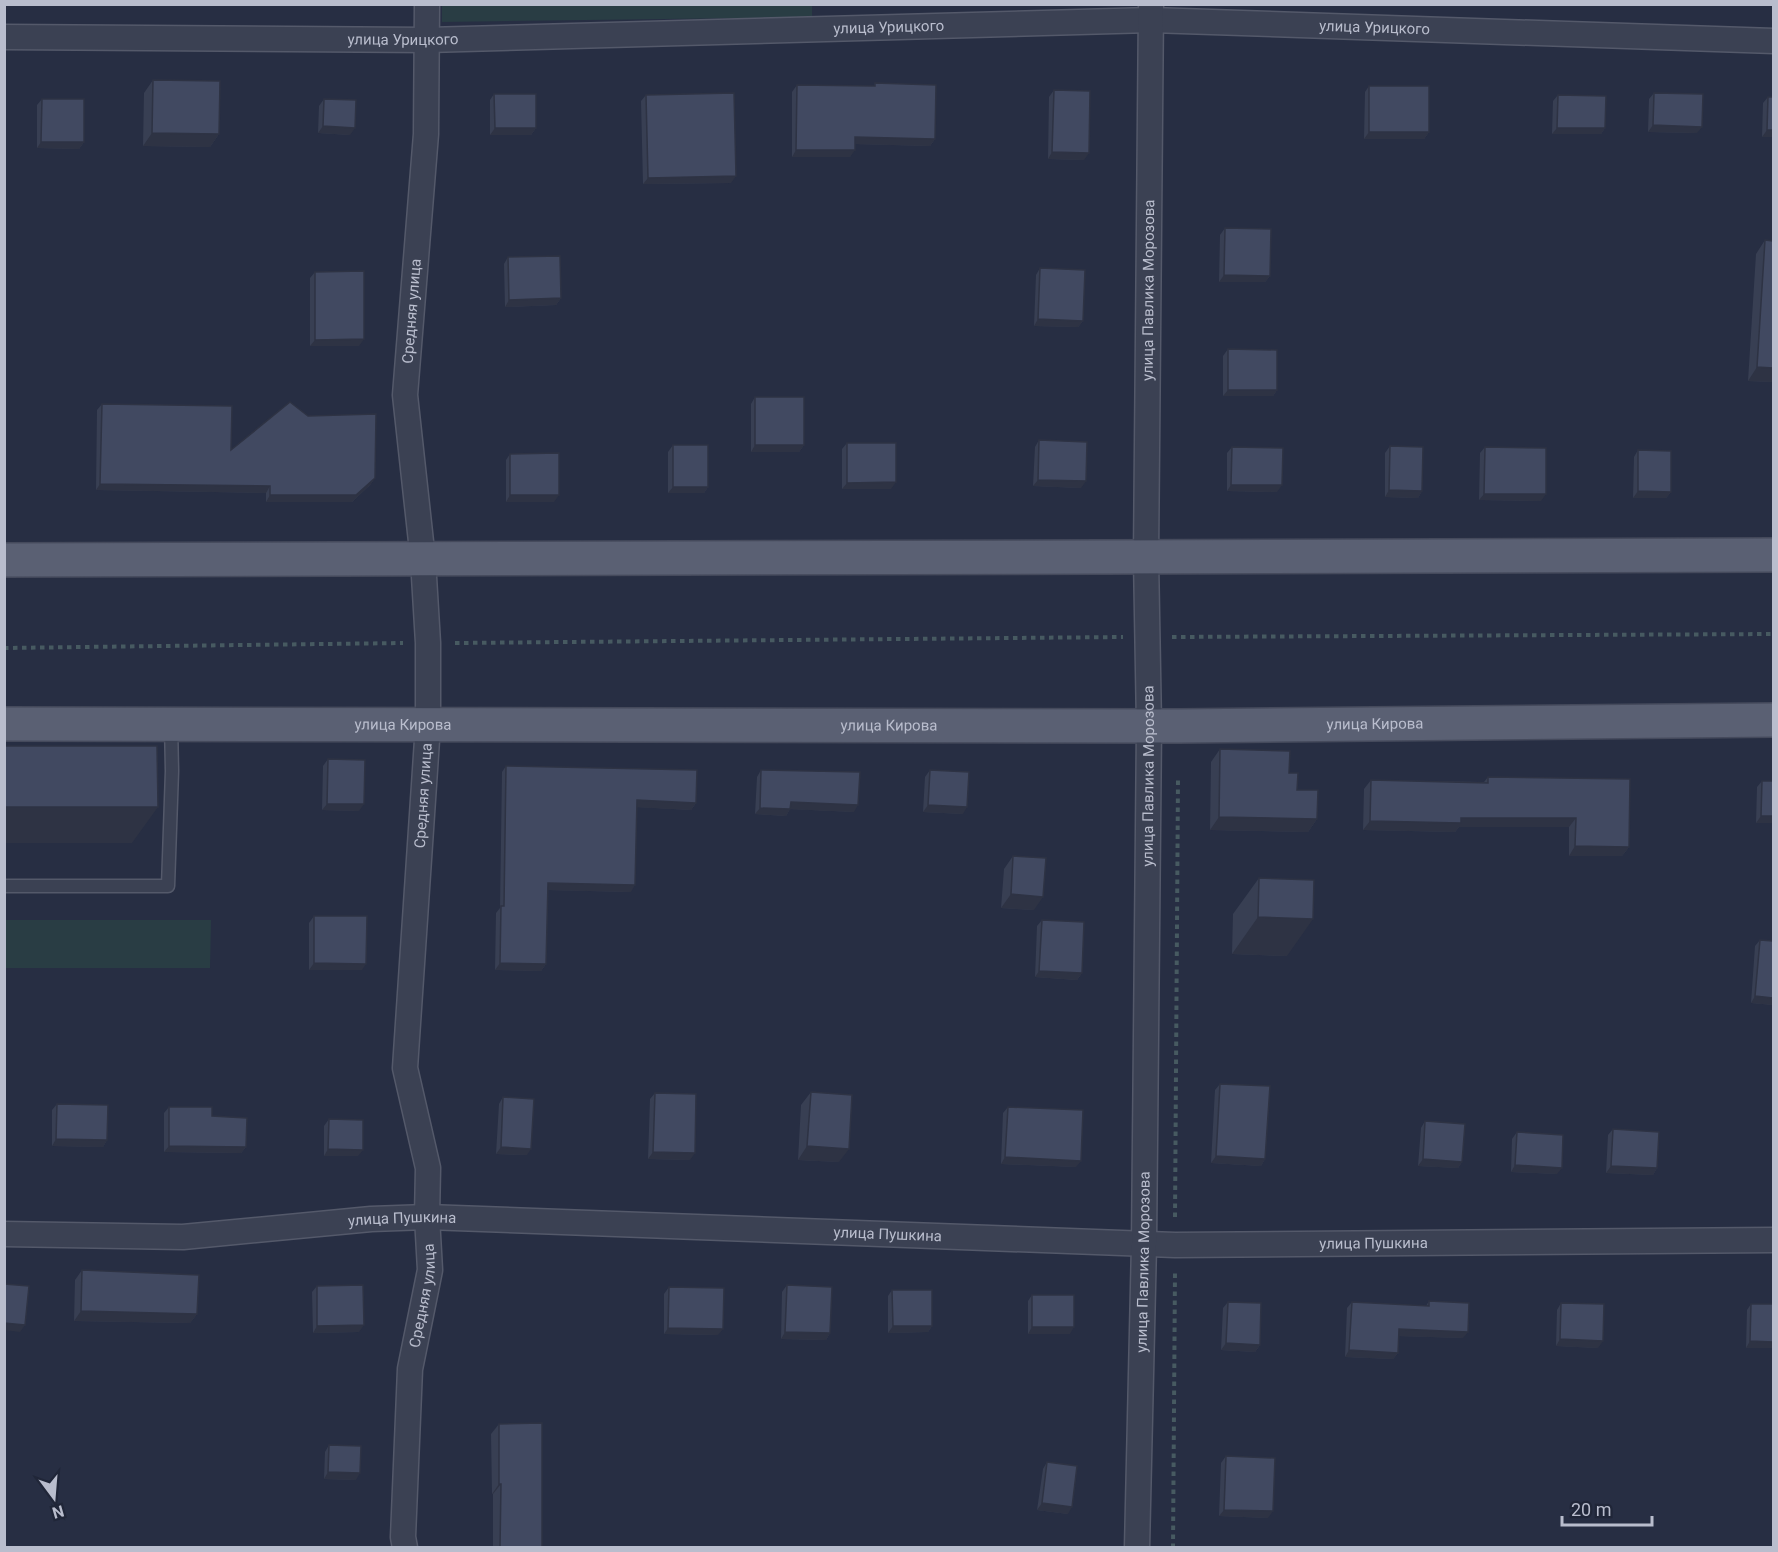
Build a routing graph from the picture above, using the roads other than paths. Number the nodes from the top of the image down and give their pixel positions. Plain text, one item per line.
1 (427, 4) edge
2 (1151, 12) edge
3 (4, 37) edge
4 (427, 40) junction
5 (1773, 41) edge
6 (1773, 555) edge
7 (1146, 558) junction
8 (4, 560) edge
9 (423, 560) junction
10 (1773, 720) edge
11 (171, 723) junction
12 (4, 724) edge
13 (428, 724) junction
14 (1149, 726) junction
15 (4, 886) edge
16 (427, 1217) junction
17 (4, 1234) edge
18 (1773, 1239) edge
19 (1144, 1244) junction
20 (405, 1548) edge
21 (1137, 1548) edge

1 - 4 street, Средняя улица
2 - 4 street, улица Урицкого
2 - 5 street, улица Урицкого
2 - 7 street, улица Павлика Морозова
3 - 4 street, улица Урицкого
4 - 9 street, Средняя улица
6 - 7 main road
7 - 9 main road
7 - 14 street, улица Павлика Морозова
8 - 9 main road
9 - 13 street, Средняя улица
10 - 14 main road, улица Кирова
11 - 12 main road, улица Кирова
11 - 13 main road, улица Кирова
11 - 15 lane
13 - 14 main road, улица Кирова
13 - 16 street, Средняя улица
14 - 19 street, улица Павлика Морозова
16 - 17 street, улица Пушкина
16 - 19 street, улица Пушкина
16 - 20 street, Средняя улица
18 - 19 street, улица Пушкина
19 - 21 street, улица Павлика Морозова

